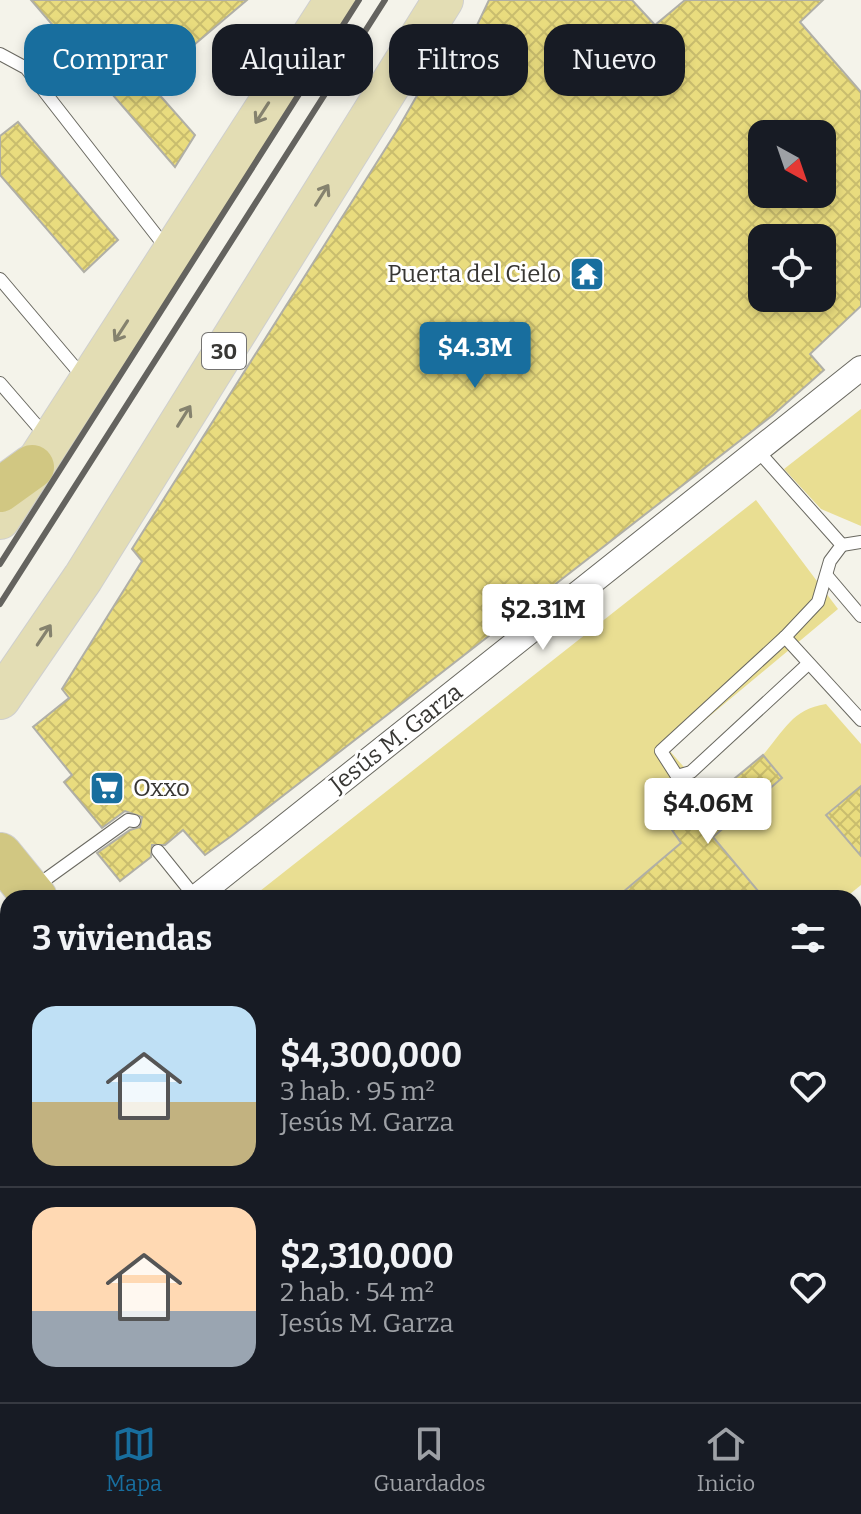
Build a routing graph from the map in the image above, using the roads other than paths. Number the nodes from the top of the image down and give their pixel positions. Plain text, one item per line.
1 (335, 0) edge
2 (443, 0) edge
3 (0, 54) edge
4 (171, 255) junction
5 (0, 279) edge
6 (861, 368) edge
7 (0, 383) edge
8 (88, 383) junction
9 (758, 451) junction
10 (27, 466) edge
11 (0, 519) edge
12 (861, 542) edge
13 (842, 545) junction
14 (827, 576) junction
15 (861, 616) edge
16 (785, 637) junction
17 (808, 664) junction
18 (0, 699) edge
19 (861, 720) edge
20 (134, 821) dead end
21 (158, 851) dead end
22 (0, 855) edge
23 (28, 890) edge
24 (38, 890) edge
25 (189, 890) edge
26 (205, 890) edge

1 -> 4 main road
18 -> 2 main road, 30
3 - 4 lane
4 -> 8 main road
5 - 8 lane
6 - 9 street, Jesús M. Garza
7 - 10 lane
8 - 10 main road
9 - 13 lane
9 - 26 street, Jesús M. Garza
10 - 11 main road
12 - 13 lane
13 - 14 lane
14 - 15 lane
14 - 16 lane
16 - 17 lane
16 - 17 lane
17 - 19 lane
20 - 24 lane
21 - 25 lane
22 - 23 highway

